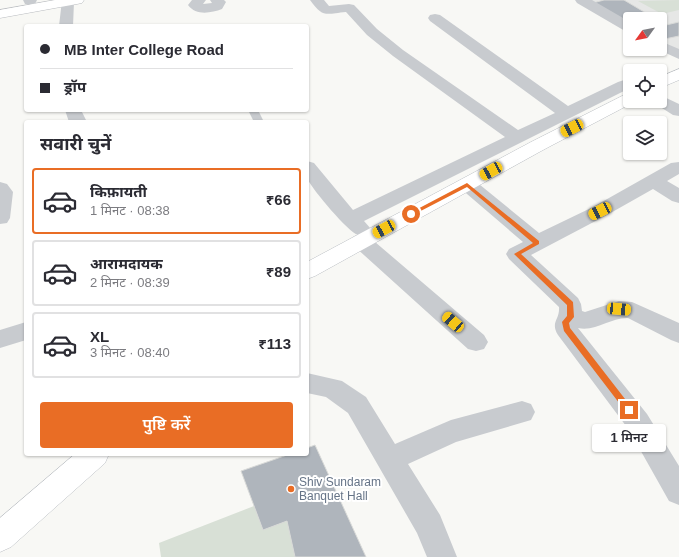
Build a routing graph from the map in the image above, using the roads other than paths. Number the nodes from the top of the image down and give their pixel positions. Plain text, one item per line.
1 (33, 0) edge
2 (199, 0) edge
3 (218, 0) edge
4 (317, 0) edge
5 (582, 0) edge
6 (70, 1) edge
7 (0, 7) edge
8 (0, 14) edge
9 (435, 18) dead end
10 (66, 24) edge
11 (623, 24) edge
12 (667, 49) edge
13 (679, 55) edge
14 (679, 74) edge
15 (667, 80) edge
16 (623, 86) edge
17 (623, 102) edge
18 (667, 104) edge
19 (679, 111) edge
20 (566, 113) junction
21 (517, 138) junction
22 (678, 167) dead end
23 (309, 169) edge
24 (654, 181) junction
25 (467, 184) junction
26 (0, 188) edge
27 (679, 197) edge
28 (0, 218) edge
29 (350, 220) junction
30 (365, 239) junction
31 (537, 243) junction
32 (309, 270) edge
33 (571, 317) junction
34 (24, 332) edge
35 (679, 334) edge
36 (0, 339) edge
37 (476, 342) dead end
38 (309, 383) edge
39 (522, 412) dead end
40 (93, 456) edge
41 (389, 459) junction
42 (679, 492) edge
43 (0, 537) edge
44 (442, 557) edge

1 - 7 main road
2 - 3 street
4 - 21 street
5 - 11 street
6 - 8 main road
6 - 10 street
9 - 20 street
12 - 13 street
14 - 15 main road
16 - 20 street
17 - 25 main road
18 - 19 street
20 - 21 street
21 - 29 street
22 - 24 street
23 - 29 street
24 - 27 street
24 - 31 street
25 - 30 main road
25 - 31 street
26 - 28 street
29 - 30 street
30 - 32 main road
30 - 37 street
31 - 33 street
33 - 35 street
33 - 42 street
34 - 36 street
38 - 41 street
39 - 41 street
40 - 43 main road
41 - 44 street

